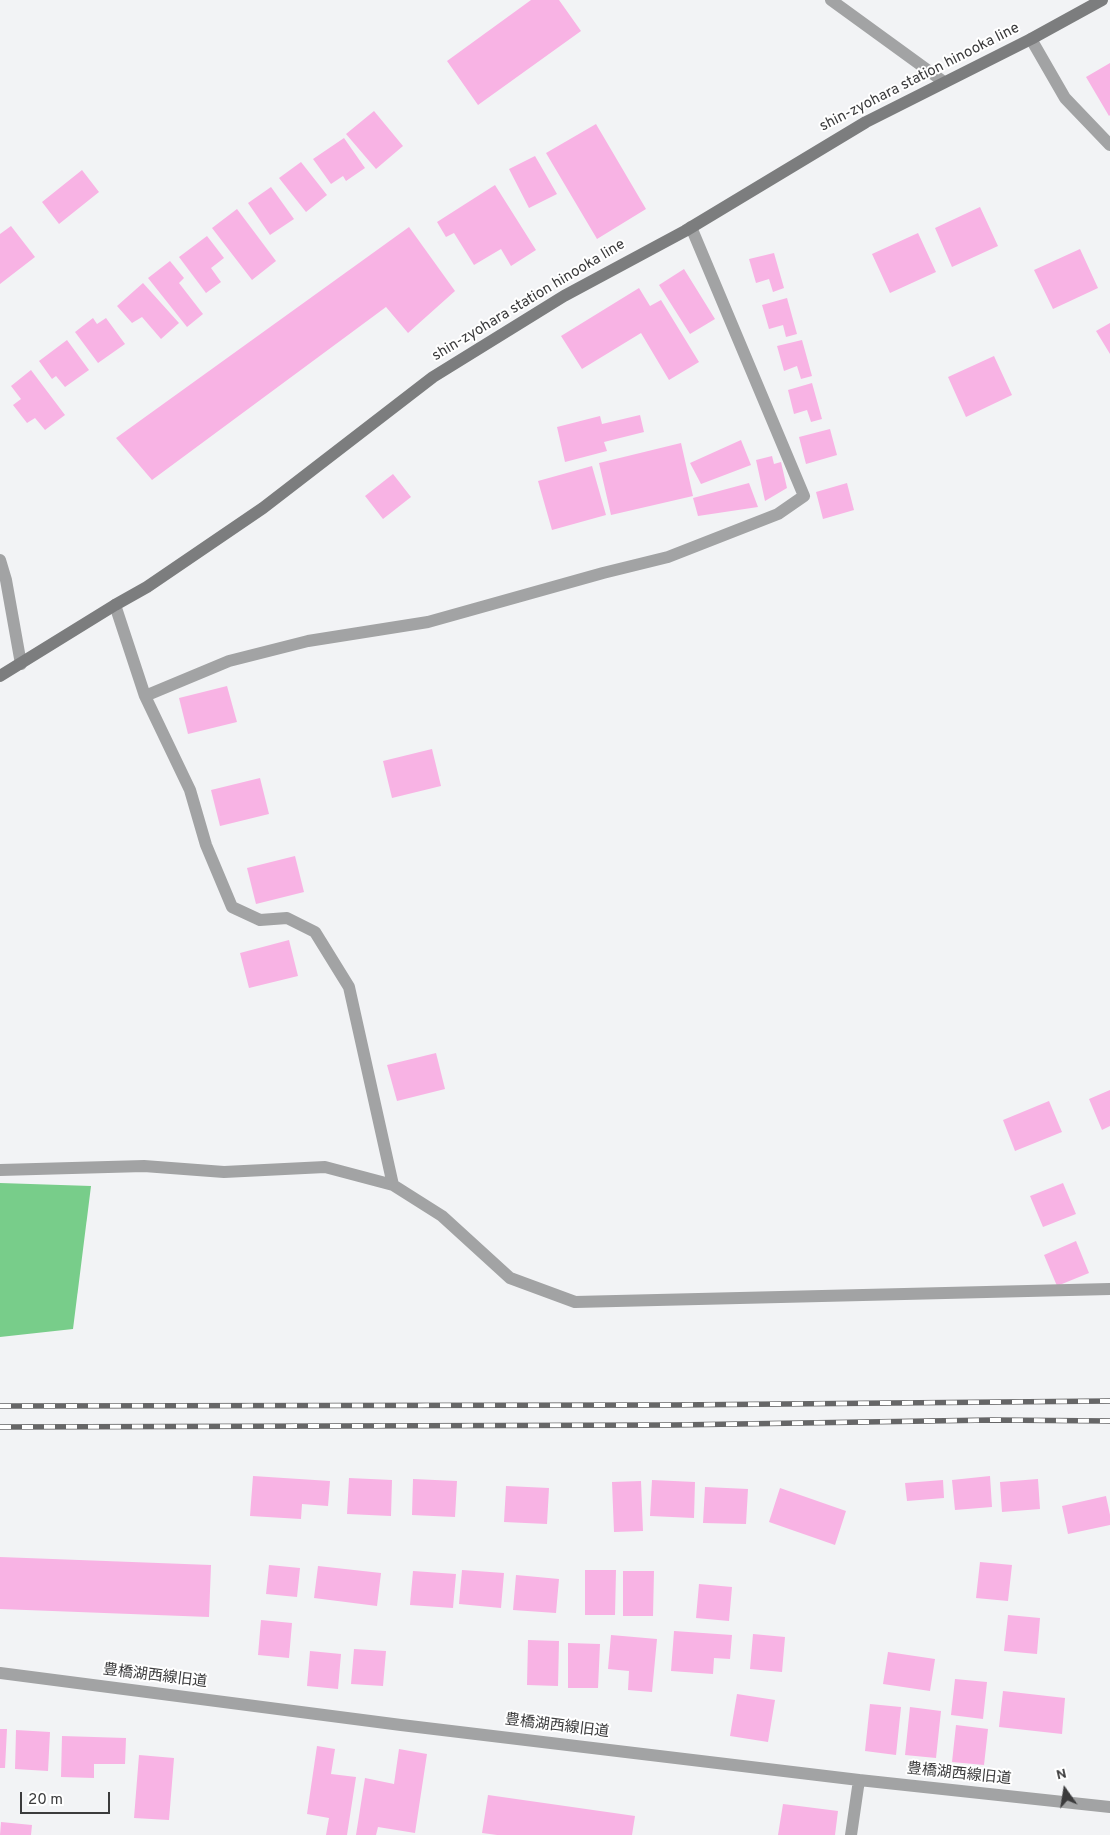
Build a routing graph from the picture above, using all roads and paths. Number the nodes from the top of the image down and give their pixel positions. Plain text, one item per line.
1 (831, 0) edge
2 (1102, 0) edge
3 (1031, 39) junction
4 (944, 82) junction
5 (1110, 145) edge
6 (691, 227) junction
7 (0, 560) edge
8 (115, 605) junction
9 (21, 664) junction
10 (0, 676) edge
11 (145, 696) junction
12 (0, 1170) edge
13 (393, 1185) junction
14 (1110, 1289) edge
15 (0, 1673) edge
16 (859, 1780) junction
17 (1110, 1807) edge
18 (851, 1835) edge

1 - 4 street
2 - 3 main road, shin-zyohara station hinooka line
3 - 4 main road, shin-zyohara station hinooka line
3 - 5 street
4 - 6 main road, shin-zyohara station hinooka line
6 - 8 main road, shin-zyohara station hinooka line
6 - 11 street
7 - 9 street
8 - 9 main road, shin-zyohara station hinooka line
8 - 11 street
9 - 10 main road, shin-zyohara station hinooka line
11 - 13 street
12 - 13 street
13 - 14 street
15 - 16 street, 豊橋湖西線旧道
16 - 17 street, 豊橋湖西線旧道
16 - 18 street

